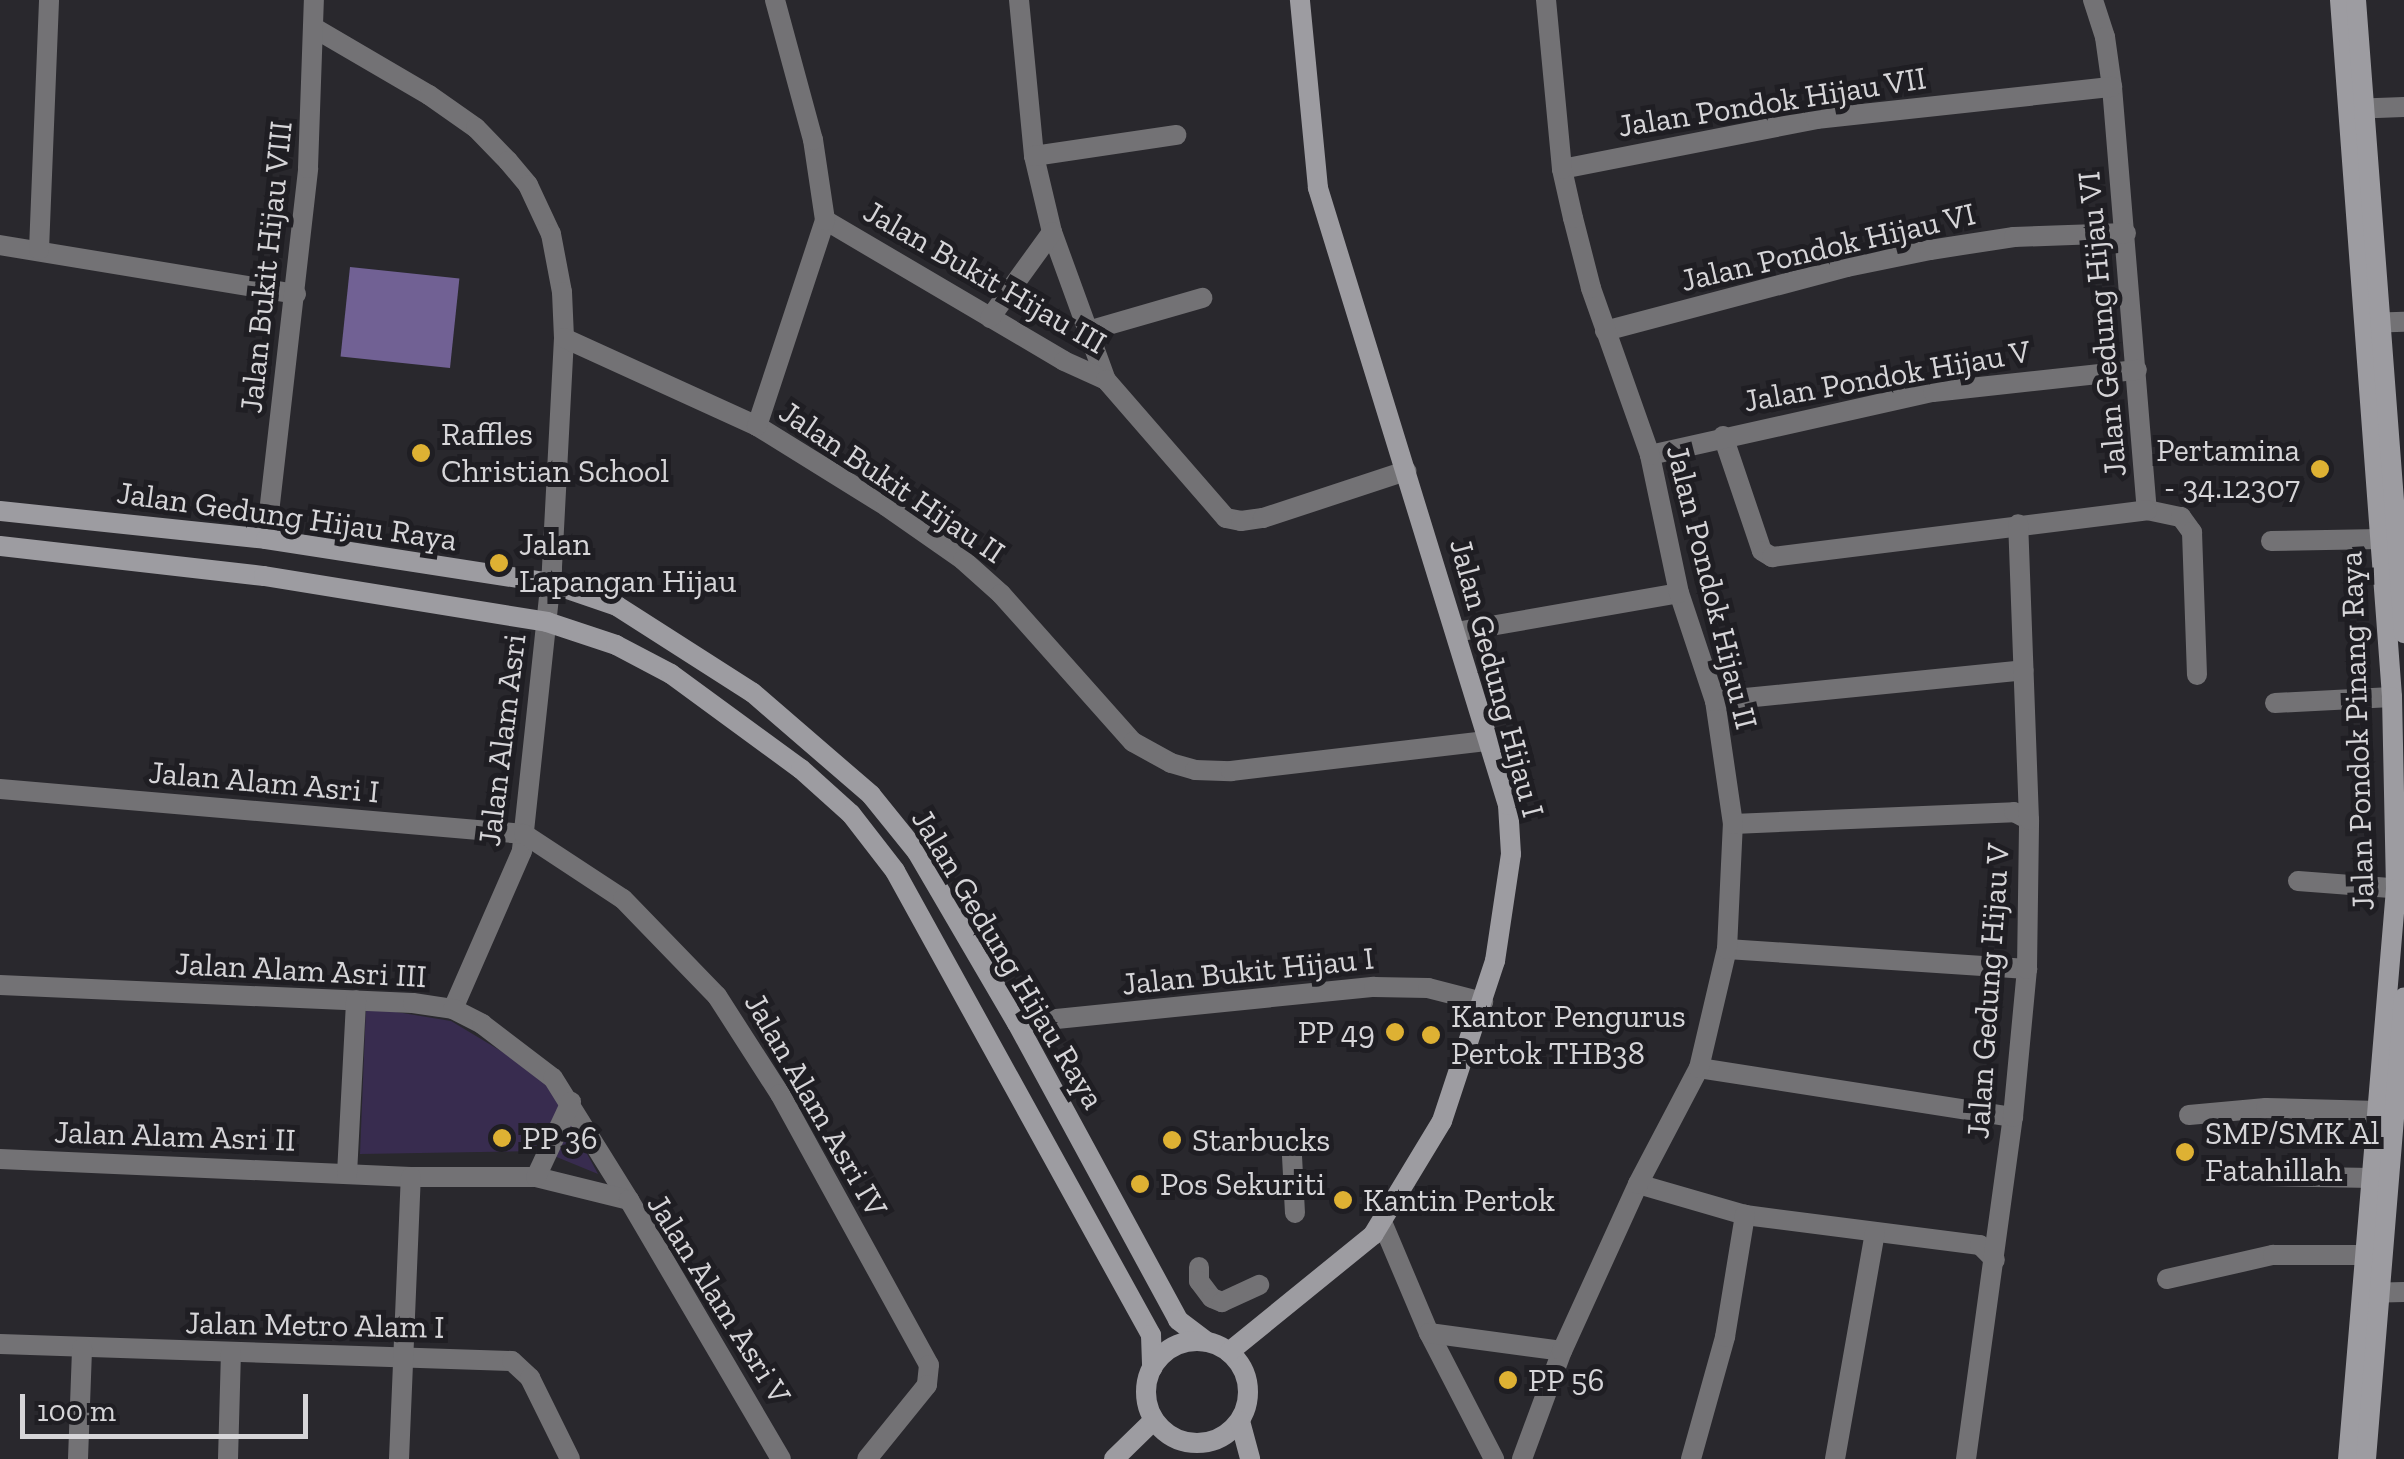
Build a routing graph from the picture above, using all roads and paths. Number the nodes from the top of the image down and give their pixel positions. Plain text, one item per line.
1 (49, 0) edge
2 (314, 0) edge
3 (776, 0) edge
4 (1019, 0) edge
5 (1300, 0) edge
6 (1546, 0) edge
7 (2093, 0) edge
8 (2340, 0) edge
9 (2356, 0) edge
10 (316, 29) junction
11 (2112, 88) junction
12 (2404, 107) edge
13 (2356, 109) junction
14 (1176, 135) dead end
15 (1034, 156) junction
16 (1562, 168) junction
17 (825, 220) junction
18 (1052, 232) junction
19 (2126, 233) junction
20 (0, 245) edge
21 (39, 250) junction
22 (296, 294) junction
23 (1202, 298) dead end
24 (990, 318) junction
25 (2404, 322) edge
26 (2373, 323) junction
27 (1091, 330) junction
28 (1605, 331) junction
29 (564, 338) junction
30 (2136, 370) junction
31 (1106, 380) junction
32 (757, 426) junction
33 (1723, 436) junction
34 (1650, 455) junction
35 (1406, 471) junction
36 (2147, 510) junction
37 (0, 511) edge
38 (2018, 524) junction
39 (2394, 536) edge
40 (266, 539) junction
41 (2271, 541) dead end
42 (0, 546) edge
43 (550, 583) junction
44 (1680, 593) junction
45 (547, 622) junction
46 (1456, 632) junction
47 (2404, 634) edge
48 (2023, 670) junction
49 (2198, 675) dead end
50 (2392, 697) junction
51 (1716, 701) junction
52 (2275, 702) dead end
53 (2399, 723) edge
54 (1488, 742) junction
55 (0, 789) edge
56 (2029, 820) junction
57 (1733, 824) junction
58 (524, 834) junction
59 (2298, 880) dead end
60 (2400, 889) edge
61 (2398, 937) edge
62 (1727, 949) junction
63 (2027, 969) junction
64 (0, 985) edge
65 (2404, 998) edge
66 (356, 1000) junction
67 (1483, 1002) junction
68 (453, 1009) junction
69 (1017, 1023) junction
70 (1700, 1068) junction
71 (571, 1102) junction
72 (2392, 1111) edge
73 (2188, 1115) dead end
74 (2013, 1117) junction
75 (1292, 1156) dead end
76 (0, 1159) edge
77 (348, 1174) junction
78 (536, 1176) junction
79 (2266, 1176) dead end
80 (411, 1177) junction
81 (2372, 1178) junction
82 (1638, 1184) junction
83 (629, 1200) junction
84 (1295, 1213) dead end
85 (1746, 1215) junction
86 (1382, 1222) junction
87 (1875, 1232) junction
88 (2366, 1255) junction
89 (1995, 1260) junction
90 (1198, 1267) dead end
91 (2167, 1279) dead end
92 (1260, 1284) dead end
93 (2404, 1292) edge
94 (2370, 1293) junction
95 (1429, 1333) junction
96 (1207, 1342) junction
97 (0, 1344) edge
98 (82, 1348) junction
99 (1562, 1351) junction
100 (1229, 1352) junction
101 (230, 1354) junction
102 (402, 1356) junction
103 (1152, 1368) junction
104 (1154, 1420) junction
105 (1240, 1421) junction
106 (1204, 1443) junction
107 (78, 1459) edge
108 (228, 1459) edge
109 (399, 1459) edge
110 (570, 1459) edge
111 (782, 1459) edge
112 (868, 1459) edge
113 (1114, 1459) edge
114 (1219, 1459) edge
115 (1250, 1459) edge
116 (1494, 1459) edge
117 (1522, 1459) edge
118 (1692, 1459) edge
119 (1835, 1459) edge
120 (1966, 1459) edge
121 (2348, 1459) edge
122 (2366, 1459) edge

1 - 21 street
2 - 10 street, Jalan Bukit Hijau VIII
3 - 17 street
4 - 15 street
5 - 35 main road, Jalan Gedung Hijau I
6 - 16 street, Jalan Pondok Hijau II
7 - 11 street, Jalan Gedung Hijau VI
8 - 13 main road, Jalan Pondok Pinang Raya
9 - 13 main road, Jalan Pondok Pinang Raya
10 - 22 street, Jalan Bukit Hijau VIII
10 - 29 street
11 - 16 street, Jalan Pondok Hijau VII
11 - 19 street, Jalan Gedung Hijau VI
12 - 13 street
13 - 26 main road, Jalan Pondok Pinang Raya
14 - 15 street
15 - 18 street
16 - 28 street, Jalan Pondok Hijau II
17 - 24 street, Jalan Bukit Hijau III
17 - 32 street
18 - 24 street
18 - 27 street
19 - 28 street, Jalan Pondok Hijau VI
19 - 30 street, Jalan Gedung Hijau VI
20 - 21 street
21 - 22 street
22 - 40 street, Jalan Bukit Hijau VIII
23 - 27 street
24 - 31 street, Jalan Bukit Hijau III
25 - 26 street
26 - 39 main road, Jalan Pondok Pinang Raya
27 - 31 street
28 - 34 street, Jalan Pondok Hijau II
29 - 32 street, Jalan Bukit Hijau II
29 - 43 street
30 - 33 street, Jalan Pondok Hijau V
30 - 36 street, Jalan Gedung Hijau VI
31 - 35 street, Jalan Bukit Hijau III
32 - 54 street, Jalan Bukit Hijau II
33 - 34 street, Jalan Pondok Hijau V
33 - 38 street
34 - 44 street, Jalan Pondok Hijau II
35 - 46 main road, Jalan Gedung Hijau I
36 - 38 street
36 - 49 street, Jalan Gedung Hijau VI
37 - 40 main road, Jalan Gedung Hijau Raya
38 - 48 street, Jalan Gedung Hijau V
39 - 41 street
39 - 47 main road, Jalan Pondok Pinang Raya
39 - 50 main road, Jalan Pondok Pinang Raya
40 - 43 main road, Jalan Gedung Hijau Raya
42 - 45 main road, Jalan Gedung Hijau Raya
43 - 45 street, Jalan Alam Asri
43 - 69 main road, Jalan Gedung Hijau Raya
44 - 46 street
44 - 51 street, Jalan Pondok Hijau II
45 - 58 street, Jalan Alam Asri
45 - 103 main road, Jalan Gedung Hijau Raya
46 - 54 main road, Jalan Gedung Hijau I
48 - 51 street
48 - 56 street, Jalan Gedung Hijau V
50 - 52 street
50 - 53 main road, Jalan Pondok Pinang Raya
51 - 57 street, Jalan Pondok Hijau II
53 - 60 main road, Jalan Pondok Pinang Raya
54 - 67 main road, Jalan Gedung Hijau I
55 - 58 street, Jalan Alam Asri I
56 - 57 street
56 - 63 street, Jalan Gedung Hijau V
57 - 62 street, Jalan Pondok Hijau II
58 - 68 street, Jalan Alam Asri
58 - 112 street, Jalan Alam Asri IV
59 - 60 street
60 - 61 main road, Jalan Pondok Pinang Raya
61 - 72 main road, Jalan Pondok Pinang Raya
62 - 63 street
62 - 70 street, Jalan Pondok Hijau II
63 - 74 street, Jalan Gedung Hijau V
64 - 66 street, Jalan Alam Asri III
65 - 72 main road, Jalan Pondok Pinang Raya
66 - 68 street, Jalan Alam Asri III
66 - 77 street
67 - 69 street, Jalan Bukit Hijau I
67 - 86 main road, Jalan Gedung Hijau I
68 - 71 street, Jalan Alam Asri III
69 - 96 main road, Jalan Gedung Hijau Raya
70 - 74 street
70 - 82 street, Jalan Pondok Hijau II
71 - 78 street
71 - 83 street, Jalan Alam Asri III
72 - 73 street
72 - 81 main road, Jalan Pondok Pinang Raya
72 - 94 main road, Jalan Pondok Pinang Raya
74 - 89 street, Jalan Gedung Hijau V
75 - 84 street
76 - 77 street, Jalan Alam Asri II
77 - 80 street, Jalan Alam Asri II
78 - 80 street, Jalan Alam Asri V
78 - 83 street, Jalan Alam Asri V
79 - 81 street
80 - 102 street
81 - 88 main road, Jalan Pondok Pinang Raya
82 - 85 street
82 - 99 street, Jalan Pondok Hijau II
83 - 111 street, Jalan Alam Asri V
85 - 87 street
85 - 118 street
86 - 95 street
86 - 100 main road, Jalan Gedung Hijau I
87 - 89 street
87 - 119 street
88 - 91 street
88 - 94 main road, Jalan Pondok Pinang Raya
89 - 120 street, Jalan Gedung Hijau V
90 - 92 street
93 - 94 street
94 - 121 main road, Jalan Pondok Pinang Raya
94 - 122 main road, Jalan Pondok Pinang Raya
95 - 99 street
95 - 116 street
96 - 100 main road
96 - 103 main road
97 - 98 street, Jalan Metro Alam I
98 - 101 street, Jalan Metro Alam I
98 - 107 street
99 - 117 street, Jalan Pondok Hijau II
100 - 105 main road
101 - 102 street, Jalan Metro Alam I
101 - 108 street
102 - 109 street
102 - 110 street, Jalan Metro Alam I
103 - 104 main road
104 - 106 main road
104 - 113 main road
105 - 106 main road
105 - 115 main road
106 - 114 main road

